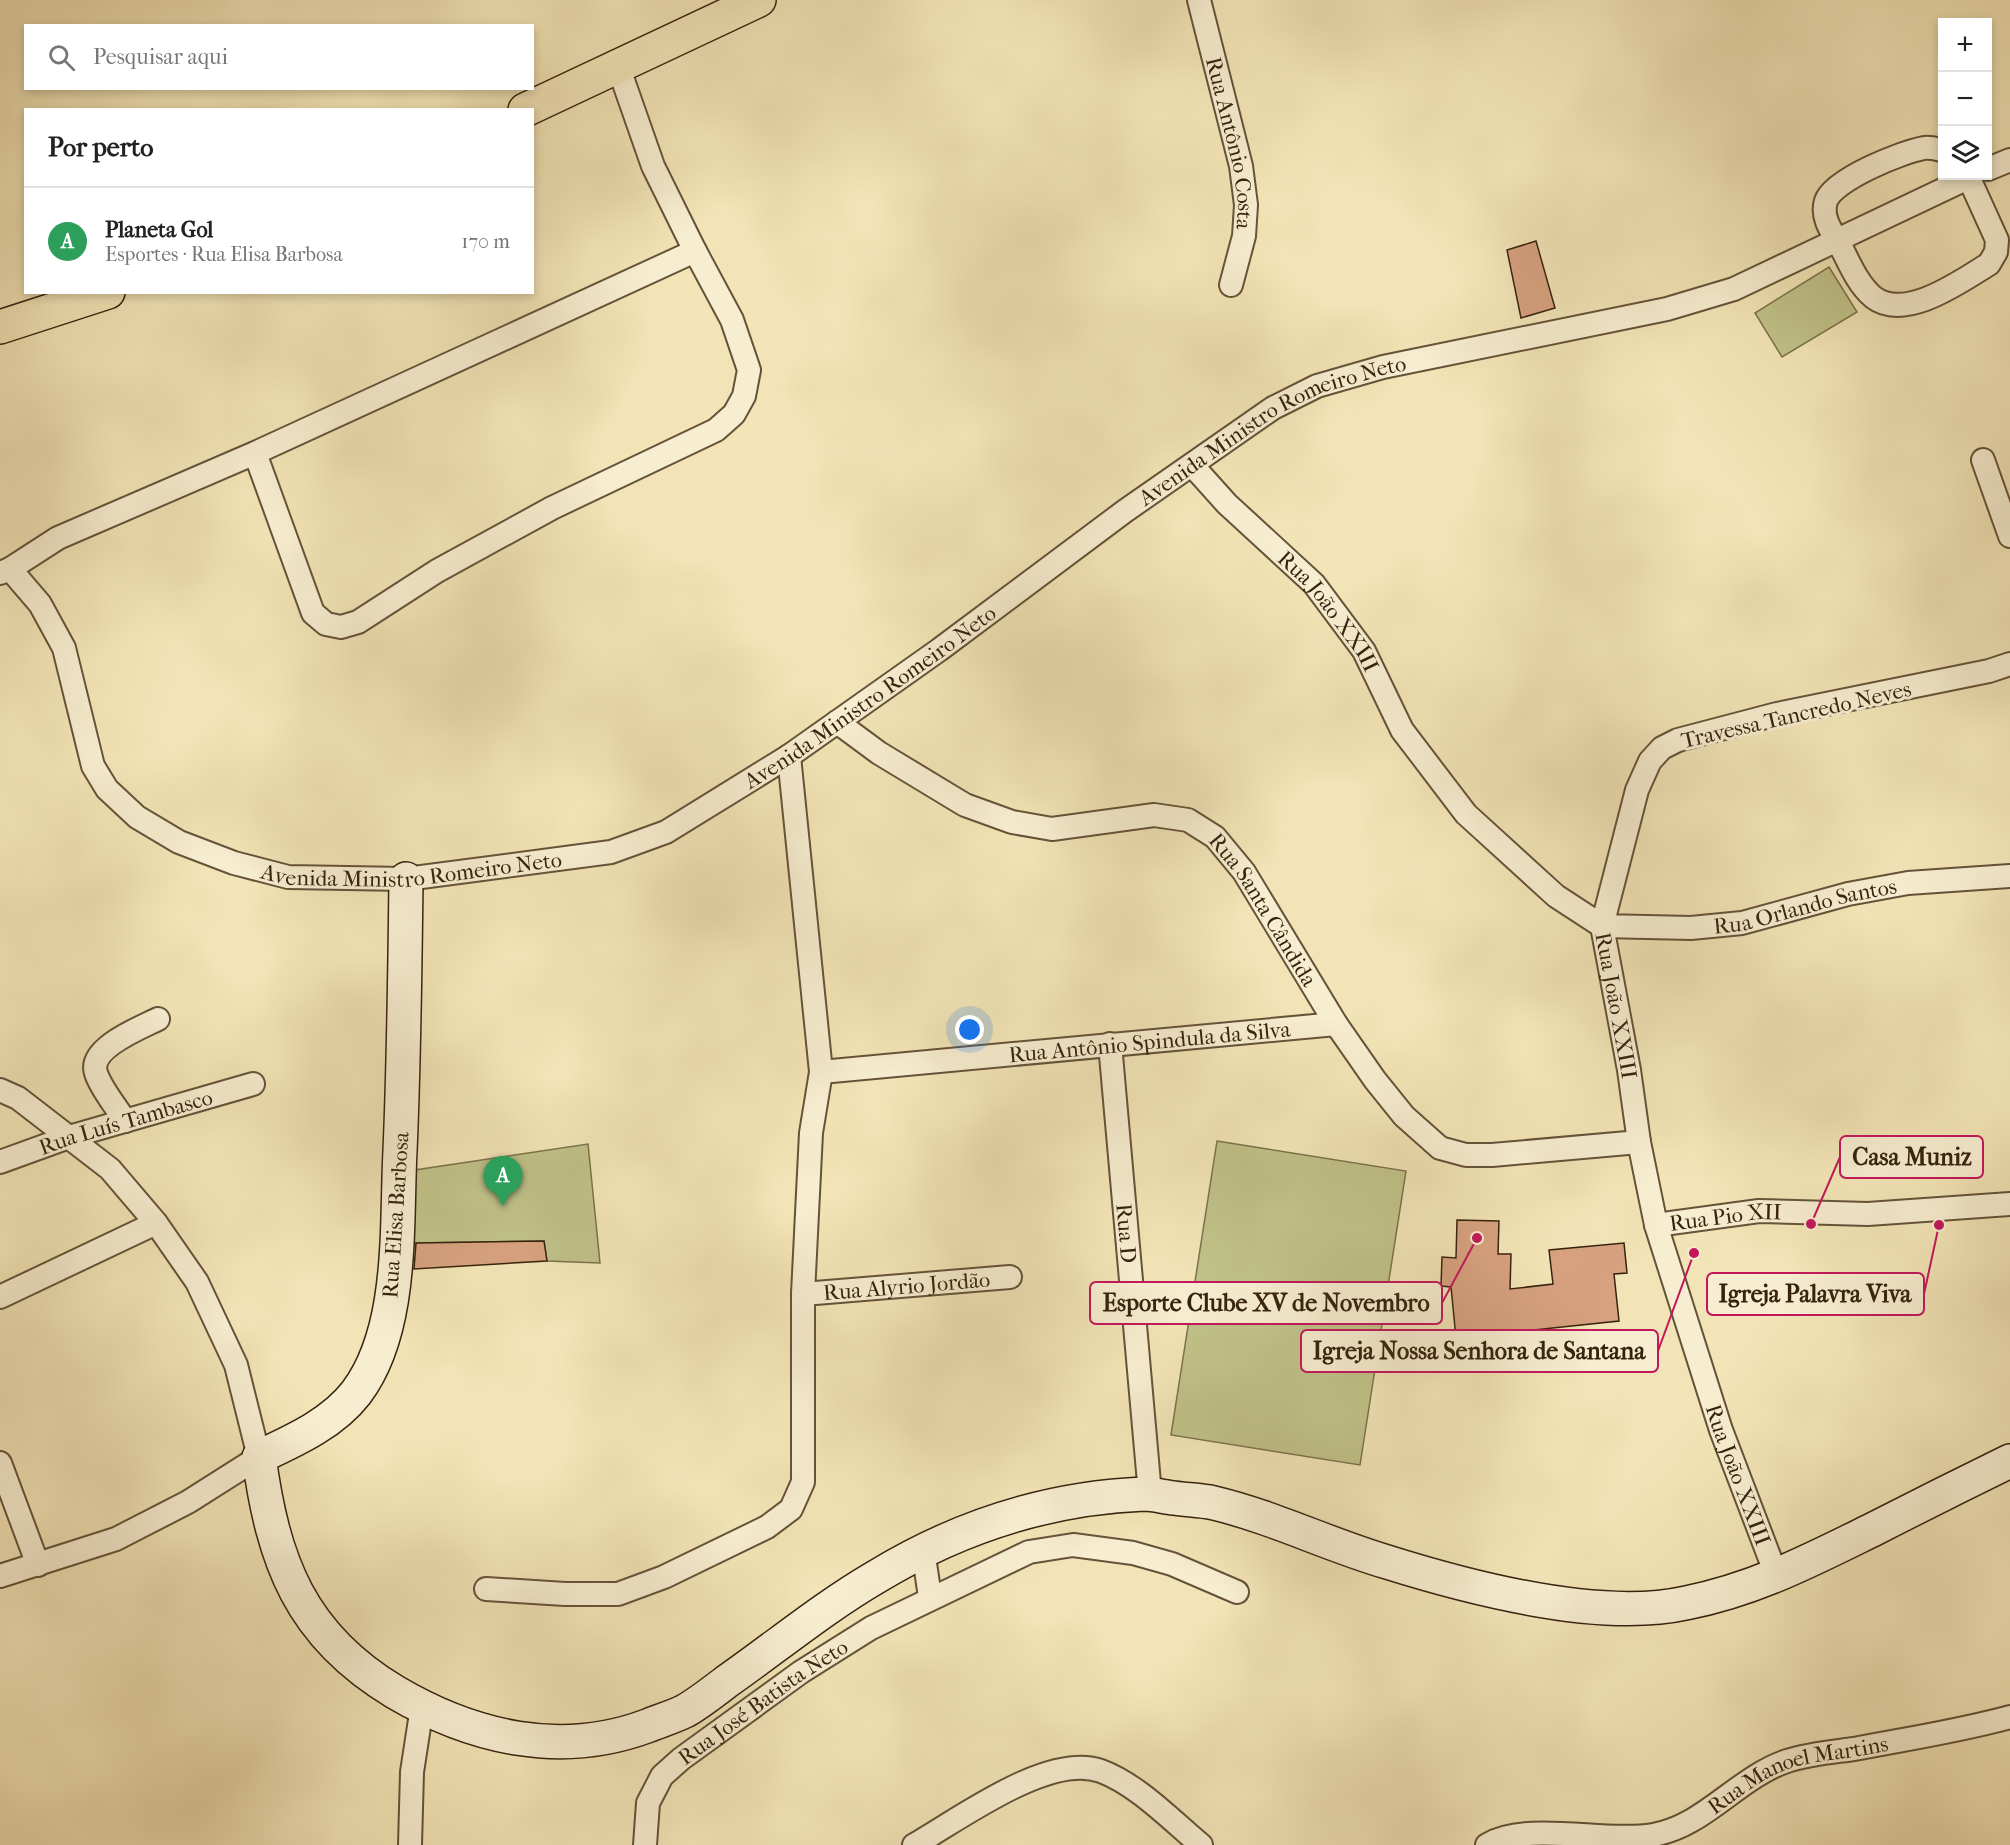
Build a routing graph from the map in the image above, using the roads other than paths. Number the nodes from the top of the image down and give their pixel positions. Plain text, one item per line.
1 (759, 0) edge
2 (1199, 0) edge
3 (618, 66) junction
4 (529, 108) edge
5 (1938, 150) edge
6 (2010, 160) edge
7 (1992, 167) edge
8 (1962, 180) edge
9 (1976, 180) edge
10 (1837, 240) junction
11 (695, 251) junction
12 (1231, 285) dead end
13 (102, 294) edge
14 (0, 327) edge
15 (255, 453) junction
16 (1983, 460) dead end
17 (1192, 465) junction
18 (2010, 536) edge
19 (5, 571) edge
20 (2010, 664) edge
21 (837, 722) junction
22 (789, 756) junction
23 (2010, 876) edge
24 (406, 879) junction
25 (1602, 926) junction
26 (158, 1019) dead end
27 (1336, 1024) junction
28 (1110, 1044) junction
29 (821, 1072) junction
30 (253, 1084) dead end
31 (0, 1090) edge
32 (125, 1121) junction
33 (69, 1137) junction
34 (1639, 1142) junction
35 (0, 1162) edge
36 (2010, 1204) edge
37 (156, 1223) junction
38 (1656, 1225) junction
39 (1010, 1277) dead end
40 (802, 1294) junction
41 (0, 1297) edge
42 (259, 1457) junction
43 (2010, 1461) edge
44 (0, 1463) edge
45 (1150, 1494) junction
46 (923, 1550) junction
47 (38, 1564) junction
48 (0, 1576) edge
49 (1777, 1577) junction
50 (486, 1589) dead end
51 (1237, 1592) dead end
52 (930, 1597) junction
53 (422, 1707) junction
54 (2010, 1718) edge
55 (410, 1845) edge
56 (645, 1845) edge
57 (914, 1845) edge
58 (1201, 1845) edge
59 (1487, 1845) edge

1 - 3 highway
2 - 12 street, Rua Antônio Costa
3 - 4 highway
3 - 11 street
5 - 10 street
6 - 7 street, Avenida Ministro Romeiro Neto
8 - 10 street, Avenida Ministro Romeiro Neto
9 - 10 street
10 - 17 street, Avenida Ministro Romeiro Neto
11 - 15 street
11 - 15 street
13 - 14 highway
15 - 19 street
16 - 18 street
17 - 21 street, Avenida Ministro Romeiro Neto
17 - 25 street, Rua João XXIII
19 - 24 street, Avenida Ministro Romeiro Neto
20 - 25 street, Travessa Tancredo Neves
21 - 22 street, Avenida Ministro Romeiro Neto
21 - 27 street, Rua Santa Cândida
22 - 24 street, Avenida Ministro Romeiro Neto
22 - 29 street
23 - 25 street, Rua Orlando Santos
24 - 42 street, Rua Elisa Barbosa
25 - 34 street, Rua João XXIII
26 - 32 street
27 - 28 street, Rua Antônio Spindula da Silva
27 - 34 street, Rua Santa Cândida
28 - 29 street, Rua Antônio Spindula da Silva
28 - 45 street, Rua D
29 - 40 street
30 - 32 street, Rua Luís Tambasco
31 - 33 street
32 - 33 street, Rua Luís Tambasco
33 - 35 street, Rua Luís Tambasco
33 - 37 street
34 - 38 street, Rua João XXIII
36 - 38 street, Rua Pio XII
37 - 41 street
37 - 42 street
38 - 49 street, Rua João XXIII
39 - 40 street, Rua Alyrio Jordão
40 - 50 street
42 - 47 street, Rua Elisa Barbosa
42 - 53 street
43 - 49 street
44 - 47 street
45 - 46 street
45 - 49 street
46 - 52 street
46 - 53 street
47 - 48 street, Rua Elisa Barbosa
51 - 52 street, Rua José Batista Neto
52 - 56 street, Rua José Batista Neto
53 - 55 street
54 - 59 street, Rua Manoel Martins
57 - 58 street

